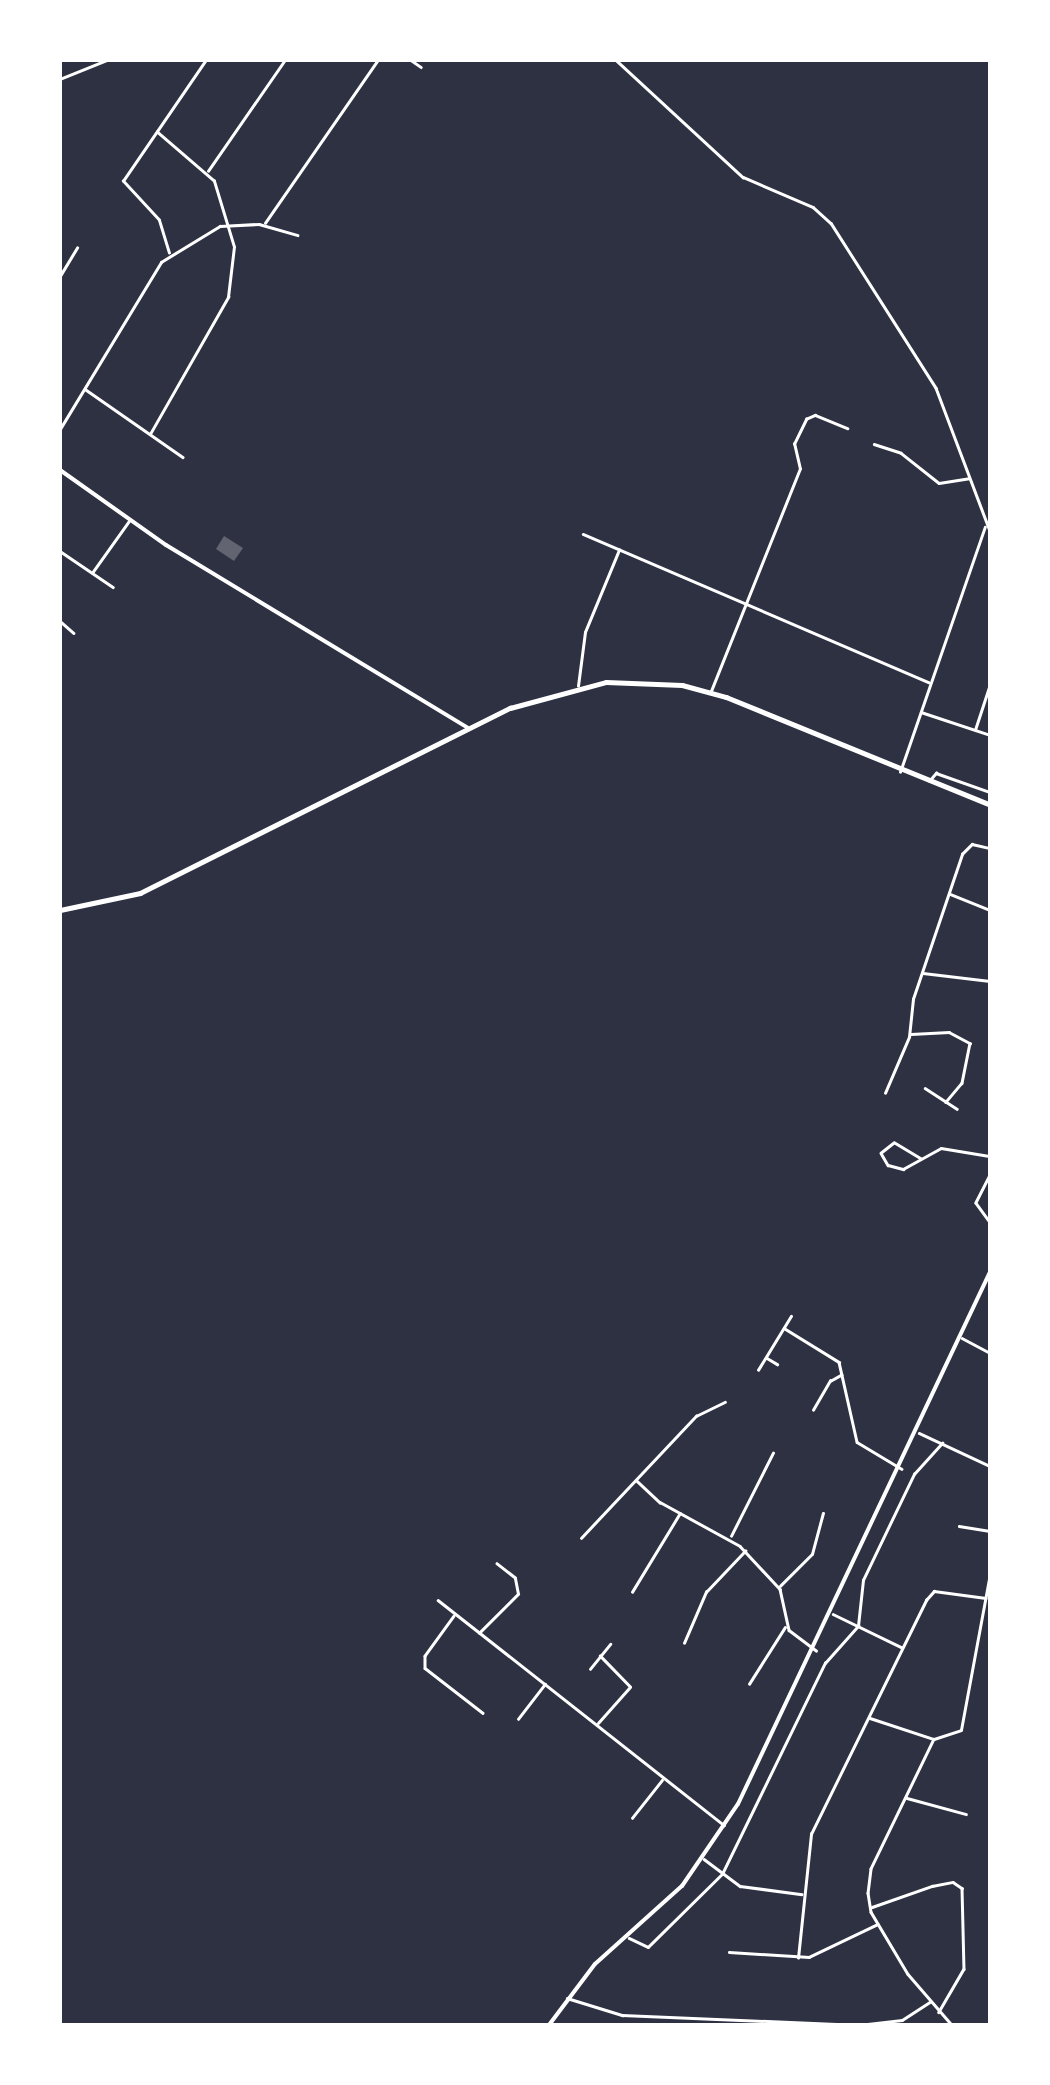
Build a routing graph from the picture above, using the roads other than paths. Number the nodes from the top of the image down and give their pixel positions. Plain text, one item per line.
1 (107, 60) edge
2 (206, 60) edge
3 (285, 60) edge
4 (378, 60) edge
5 (411, 60) edge
6 (616, 60) edge
7 (421, 67) dead end
8 (60, 79) edge
9 (157, 132) junction
10 (208, 173) junction
11 (264, 224) junction
12 (229, 226) junction
13 (297, 235) dead end
14 (78, 248) dead end
15 (170, 255) junction
16 (60, 276) edge
17 (84, 388) junction
18 (847, 428) dead end
19 (60, 429) edge
20 (150, 434) junction
21 (874, 444) dead end
22 (183, 457) dead end
23 (60, 470) edge
24 (970, 478) junction
25 (130, 520) junction
26 (986, 526) junction
27 (990, 531) edge
28 (583, 534) dead end
29 (620, 549) junction
30 (60, 552) edge
31 (92, 573) junction
32 (113, 586) dead end
33 (748, 604) junction
34 (60, 620) edge
35 (74, 632) dead end
36 (930, 682) junction
37 (990, 684) edge
38 (578, 686) junction
39 (711, 693) junction
40 (920, 712) junction
41 (468, 728) junction
42 (974, 730) junction
43 (990, 734) edge
44 (900, 772) junction
45 (928, 782) junction
46 (990, 792) edge
47 (990, 805) edge
48 (990, 848) edge
49 (950, 894) junction
50 (60, 910) edge
51 (990, 910) edge
52 (921, 972) junction
53 (990, 981) edge
54 (910, 1034) junction
55 (925, 1088) dead end
56 (886, 1094) dead end
57 (946, 1102) junction
58 (957, 1108) dead end
59 (990, 1156) edge
60 (920, 1159) junction
61 (990, 1175) edge
62 (990, 1222) edge
63 (990, 1272) edge
64 (791, 1316) dead end
65 (784, 1328) junction
66 (962, 1338) junction
67 (990, 1353) edge
68 (766, 1357) junction
69 (776, 1364) dead end
70 (758, 1370) dead end
71 (841, 1375) junction
72 (725, 1402) dead end
73 (813, 1410) dead end
74 (919, 1433) junction
75 (942, 1443) junction
76 (773, 1454) dead end
77 (990, 1466) edge
78 (902, 1468) junction
79 (636, 1480) junction
80 (680, 1512) junction
81 (823, 1513) dead end
82 (959, 1526) dead end
83 (990, 1531) edge
84 (730, 1537) junction
85 (580, 1538) dead end
86 (745, 1551) junction
87 (497, 1564) dead end
88 (990, 1574) edge
89 (779, 1587) junction
90 (632, 1592) dead end
91 (986, 1598) junction
92 (438, 1600) dead end
93 (833, 1614) junction
94 (455, 1615) junction
95 (858, 1626) junction
96 (786, 1627) junction
97 (479, 1633) junction
98 (684, 1643) dead end
99 (610, 1644) dead end
100 (903, 1647) junction
101 (816, 1650) junction
102 (600, 1656) junction
103 (590, 1669) dead end
104 (545, 1684) junction
105 (749, 1684) dead end
106 (484, 1713) dead end
107 (868, 1717) junction
108 (518, 1719) dead end
109 (596, 1724) junction
110 (934, 1739) junction
111 (664, 1777) junction
112 (906, 1798) junction
113 (966, 1814) dead end
114 (632, 1818) dead end
115 (725, 1826) junction
116 (702, 1858) junction
117 (722, 1874) junction
118 (803, 1894) junction
119 (870, 1907) junction
120 (878, 1924) junction
121 (628, 1936) junction
122 (729, 1952) dead end
123 (798, 1958) junction
124 (567, 1998) junction
125 (930, 2002) junction
126 (939, 2012) junction
127 (548, 2025) edge
128 (952, 2025) edge

1 - 8 street
2 - 9 street
3 - 10 street
4 - 11 street
5 - 7 street
6 - 24 street
9 - 10 street
9 - 15 street
10 - 12 street
11 - 12 street
11 - 13 street
12 - 15 street
12 - 20 street
14 - 16 street
15 - 17 street
17 - 19 street
17 - 20 street
18 - 33 street
20 - 22 street
21 - 24 street
23 - 25 street
24 - 26 street
25 - 31 street
25 - 41 street
26 - 27 street
26 - 36 street
28 - 29 street
29 - 33 street
29 - 38 street
30 - 31 street
31 - 32 street
33 - 36 street
33 - 39 street
34 - 35 street
36 - 40 street
37 - 42 street
38 - 39 highway
38 - 41 highway
39 - 44 highway
40 - 42 street
40 - 44 street
41 - 50 highway
42 - 43 street
44 - 45 highway
45 - 46 street
45 - 47 highway
48 - 49 street
49 - 51 street
49 - 52 street
52 - 53 street
52 - 54 street
54 - 56 street
54 - 57 street
55 - 57 street
57 - 58 street
59 - 60 street
60 - 60 street
61 - 62 street
63 - 66 street
64 - 65 street
65 - 68 street
65 - 71 street
66 - 67 street
66 - 74 street
68 - 69 street
68 - 70 street
71 - 73 street
71 - 78 street
72 - 79 street
74 - 75 street
74 - 78 street
75 - 77 street
75 - 95 street
76 - 84 street
78 - 93 street
79 - 80 street
79 - 85 street
80 - 84 street
80 - 90 street
81 - 89 street
82 - 83 street
84 - 86 street
86 - 89 street
86 - 98 street
87 - 97 street
88 - 91 street
89 - 96 street
91 - 100 street
91 - 110 street
92 - 94 street
93 - 95 street
93 - 101 street
94 - 97 street
94 - 106 street
95 - 100 street
95 - 117 street
96 - 101 street
96 - 105 street
97 - 104 street
99 - 102 street
100 - 107 street
101 - 115 street
102 - 103 street
102 - 109 street
104 - 108 street
104 - 109 street
107 - 110 street
107 - 118 street
109 - 111 street
110 - 112 street
111 - 114 street
111 - 115 street
112 - 113 street
112 - 119 street
115 - 116 street
116 - 117 street
116 - 121 street
117 - 118 street
117 - 121 street
118 - 123 street
119 - 120 street
119 - 126 street
120 - 123 street
120 - 125 street
121 - 124 street
122 - 123 street
124 - 125 street
124 - 127 street
125 - 126 street
126 - 128 street

